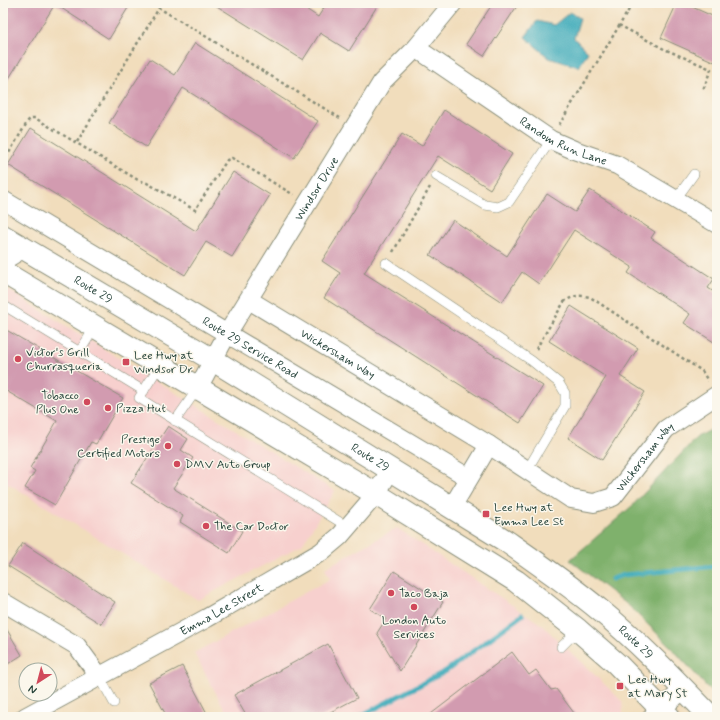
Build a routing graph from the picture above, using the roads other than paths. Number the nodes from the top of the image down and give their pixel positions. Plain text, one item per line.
1 (453, 3) edge
2 (416, 48) junction
3 (551, 140) junction
4 (694, 174) dead end
5 (436, 176) road end
6 (676, 199) junction
7 (3, 200) edge
8 (717, 224) edge
9 (3, 236) edge
10 (24, 248) junction
11 (3, 261) edge
12 (386, 263) road end
13 (3, 272) edge
14 (249, 300) junction
15 (3, 305) edge
16 (95, 326) junction
17 (227, 334) junction
18 (80, 351) junction
19 (213, 360) junction
20 (160, 365) junction
21 (198, 388) junction
22 (144, 391) junction
23 (717, 395) edge
24 (175, 421) junction
25 (489, 445) junction
26 (391, 469) junction
27 (527, 470) junction
28 (469, 478) junction
29 (376, 494) junction
30 (452, 507) junction
31 (348, 527) junction
32 (3, 602) edge
33 (578, 630) junction
34 (561, 648) dead end
35 (99, 676) junction
36 (684, 689) junction
37 (114, 703) dead end
38 (661, 714) edge
39 (25, 717) edge
40 (711, 717) edge

1 - 2 street, Windsor Drive
2 - 3 street, Random Run Lane
2 - 14 street, Windsor Drive
3 - 5 lane
3 - 6 street, Random Run Lane
4 - 6 lane
6 - 8 street, Random Run Lane
7 - 17 street, Route 29 Service Road
9 - 10 main road, Route 29
10 - 11 street
10 - 19 main road, Route 29
12 - 27 lane
13 - 16 main road
14 - 17 street, Windsor Drive
14 - 25 street, Wickersham Way
15 - 18 lane
16 - 18 lane
16 - 20 main road
17 - 19 street, Windsor Drive
17 - 28 street, Route 29 Service Road
18 - 22 lane
19 - 21 street, Windsor Drive
19 - 26 main road, Route 29
20 - 21 main road
20 - 22 lane
21 - 24 lane
21 - 29 main road
22 - 24 lane
23 - 27 street, Wickersham Way
24 - 31 lane
25 - 27 street, Wickersham Way
25 - 28 street
26 - 29 street, Emma Lee Street
26 - 30 main road, Route 29
28 - 30 street
29 - 31 street, Emma Lee Street
29 - 33 main road
30 - 36 main road, Route 29
31 - 35 street, Emma Lee Street
32 - 35 street
33 - 34 lane
33 - 38 main road
35 - 37 lane
35 - 39 street, Emma Lee Street
36 - 38 street
36 - 40 main road, Route 29

